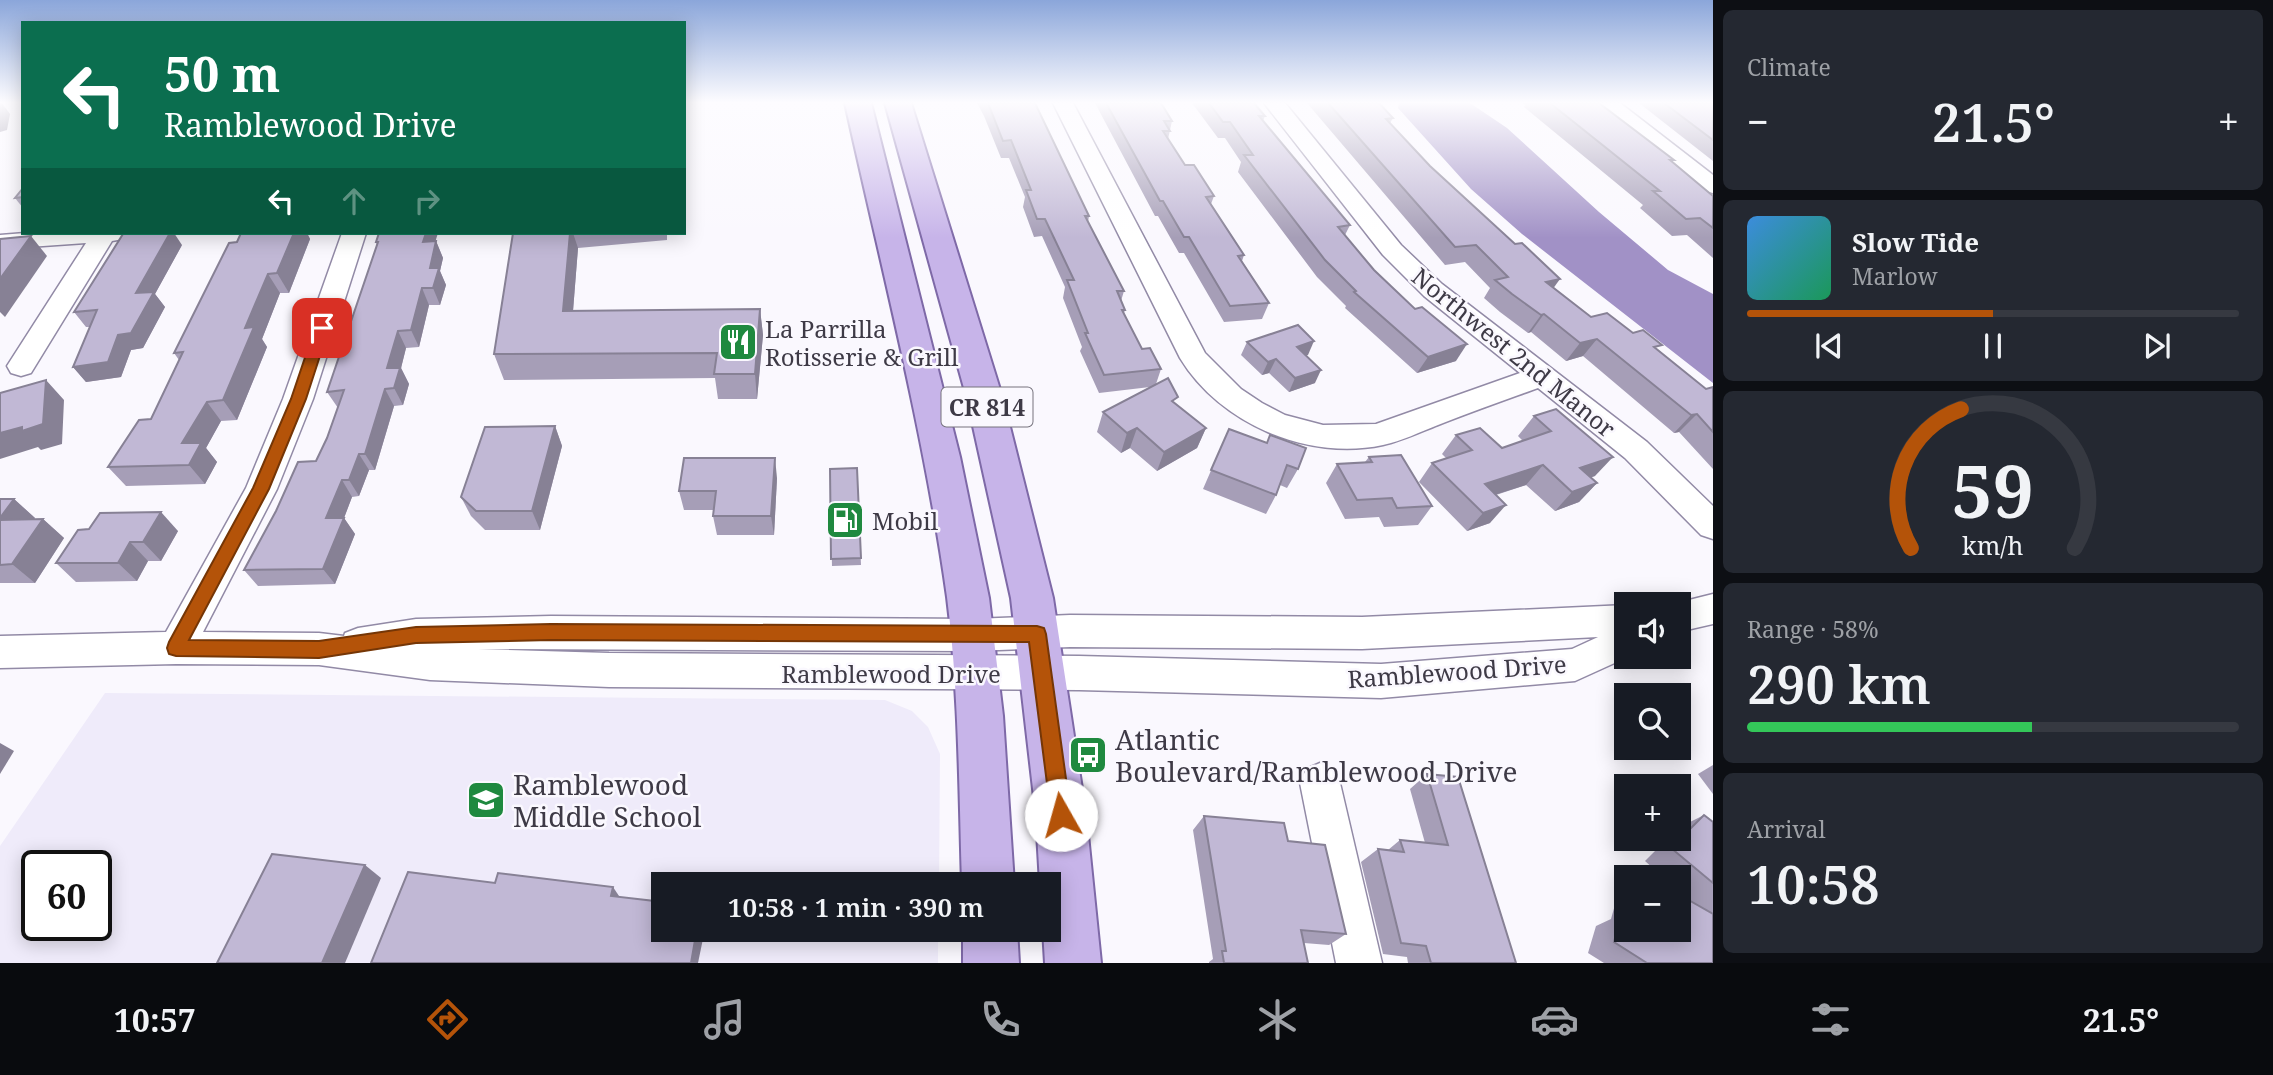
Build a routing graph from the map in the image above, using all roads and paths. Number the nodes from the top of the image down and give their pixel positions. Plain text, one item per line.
1 (869, 148) edge
2 (911, 148) edge
3 (1086, 148) edge
4 (1310, 148) edge
5 (1664, 148) edge
6 (1713, 187) edge
7 (86, 235) edge
8 (110, 235) edge
9 (354, 235) edge
10 (0, 242) edge
11 (21, 366) dead end
12 (1542, 376) junction
13 (1713, 526) edge
14 (1713, 609) edge
15 (1691, 614) edge
16 (1614, 621) edge
17 (1614, 647) edge
18 (176, 648) junction
19 (0, 652) edge
20 (1040, 653) junction
21 (975, 654) junction
22 (1320, 783) dead end
23 (987, 872) edge
24 (990, 942) edge
25 (991, 963) edge
26 (1073, 963) edge
27 (1359, 963) edge

1 - 21 main road, CR 814
2 - 20 main road, CR 814
3 - 12 street
4 - 12 street, Northwest 2nd Manor
5 - 6 street
7 - 10 street
8 - 11 street
9 - 18 street
12 - 13 street, Northwest 2nd Manor
14 - 15 street
16 - 20 street, Ramblewood Drive
17 - 20 street, Ramblewood Drive
18 - 19 street, Ramblewood Drive
18 - 21 street, Ramblewood Drive
20 - 21 street, Ramblewood Drive
20 - 26 main road, CR 814
21 - 23 main road, CR 814
22 - 27 street
24 - 25 main road

